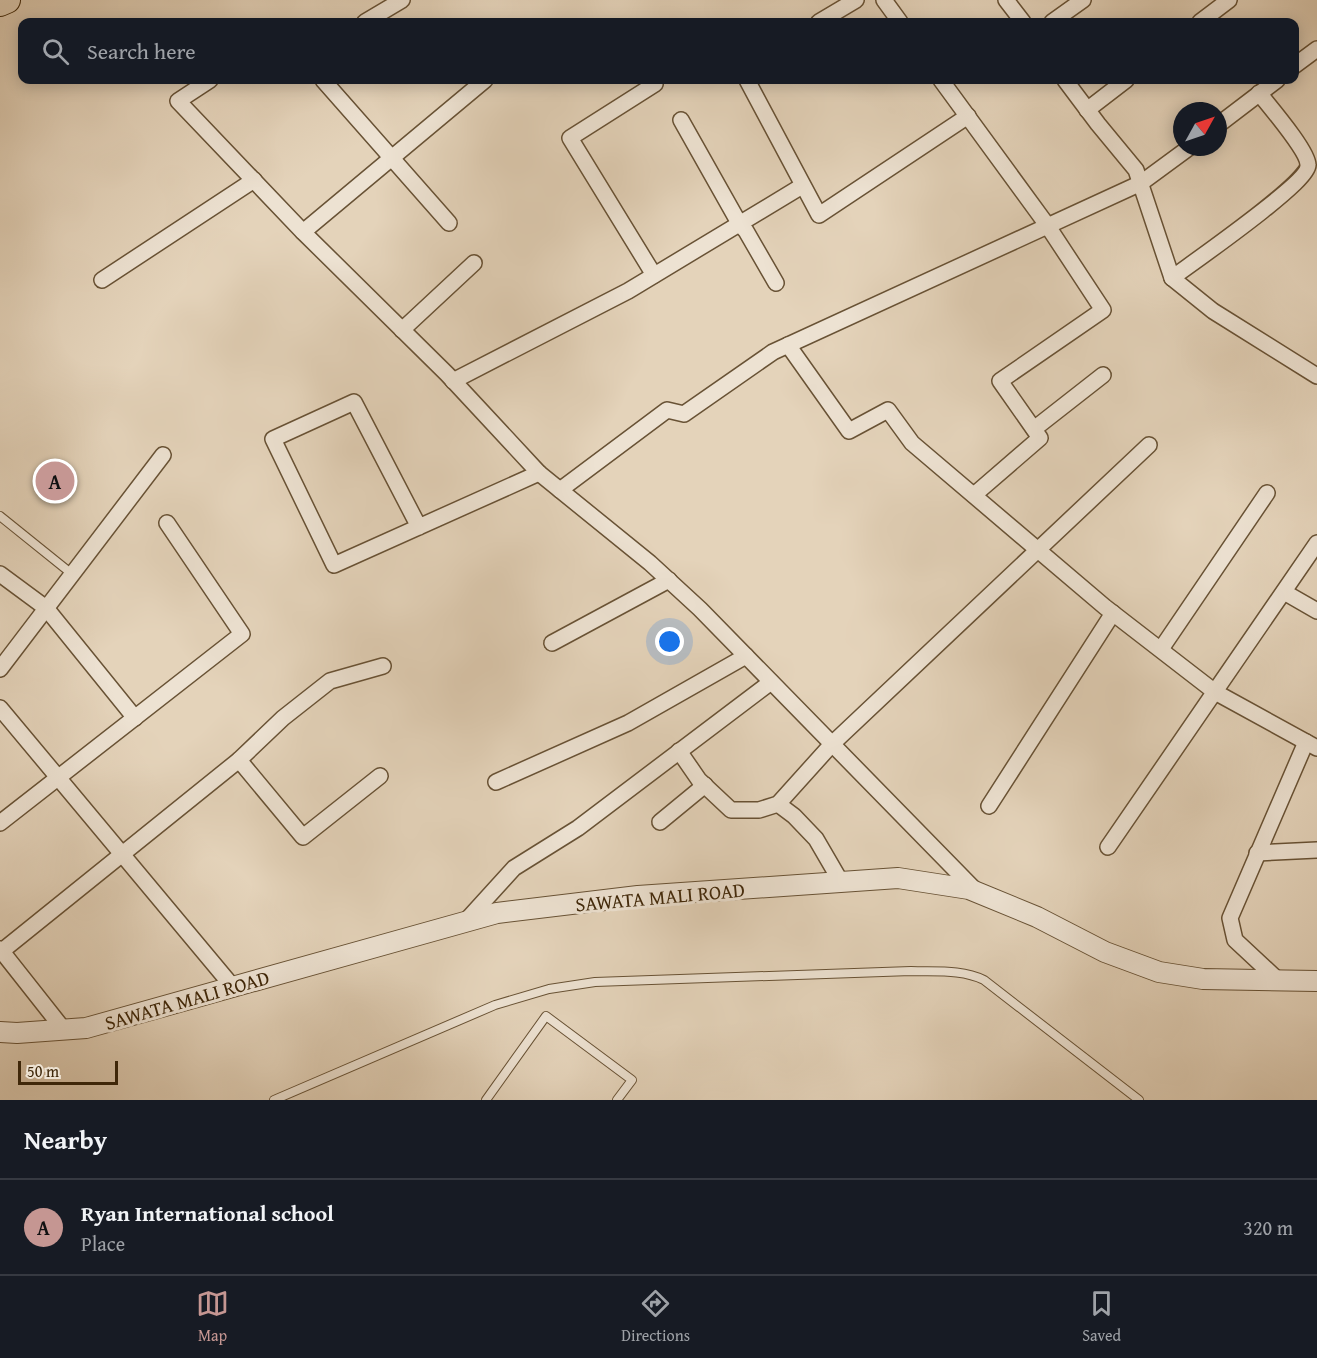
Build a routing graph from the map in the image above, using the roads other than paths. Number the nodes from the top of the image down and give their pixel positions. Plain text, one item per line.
1 (7, 0) edge
2 (402, 0) edge
3 (856, 0) edge
4 (884, 0) edge
5 (1006, 0) edge
6 (1083, 0) edge
7 (1229, 0) edge
8 (0, 3) edge
9 (372, 18) edge
10 (826, 18) edge
11 (897, 18) edge
12 (1020, 18) edge
13 (1058, 18) edge
14 (1205, 18) edge
15 (1317, 49) edge
16 (1299, 62) edge
17 (204, 84) edge
18 (326, 84) edge
19 (480, 84) edge
20 (655, 84) dead end
21 (749, 84) edge
22 (945, 84) edge
23 (1068, 84) edge
24 (1121, 84) edge
25 (1271, 84) edge
26 (1259, 93) junction
27 (1087, 110) junction
28 (968, 116) junction
29 (1227, 118) edge
30 (681, 120) dead end
31 (1178, 156) edge
32 (392, 159) junction
33 (254, 180) junction
34 (1141, 183) junction
35 (802, 186) junction
36 (449, 223) dead end
37 (739, 223) junction
38 (1047, 225) junction
39 (303, 232) junction
40 (474, 263) dead end
41 (654, 275) junction
42 (1172, 278) junction
43 (102, 280) dead end
44 (776, 283) dead end
45 (402, 330) junction
46 (788, 345) junction
47 (1102, 375) dead end
48 (1317, 376) edge
49 (453, 381) junction
50 (1034, 429) junction
51 (1149, 445) dead end
52 (163, 455) dead end
53 (539, 472) junction
54 (560, 490) junction
55 (1267, 493) dead end
56 (974, 495) junction
57 (0, 516) edge
58 (167, 523) dead end
59 (419, 527) junction
60 (1317, 543) edge
61 (1038, 549) junction
62 (0, 574) edge
63 (72, 574) junction
64 (669, 580) junction
65 (1284, 592) junction
66 (46, 608) junction
67 (1317, 611) edge
68 (1113, 613) junction
69 (552, 642) dead end
70 (1161, 649) junction
71 (746, 656) junction
72 (383, 666) dead end
73 (0, 669) edge
74 (771, 682) junction
75 (1215, 692) junction
76 (0, 708) edge
77 (135, 718) junction
78 (832, 744) junction
79 (1311, 745) edge
80 (679, 751) junction
81 (239, 760) junction
82 (380, 776) dead end
83 (58, 778) junction
84 (496, 782) dead end
85 (705, 785) junction
86 (778, 804) junction
87 (989, 806) dead end
88 (660, 822) dead end
89 (0, 823) edge
90 (1108, 847) dead end
91 (1317, 850) edge
92 (1257, 853) junction
93 (123, 854) junction
94 (841, 882) junction
95 (978, 893) junction
96 (464, 923) junction
97 (1, 950) edge
98 (1279, 981) junction
99 (1317, 981) edge
100 (233, 987) junction
101 (64, 1030) junction
102 (0, 1032) edge
103 (274, 1100) edge
104 (486, 1100) edge
105 (617, 1100) edge
106 (1139, 1100) edge

1 - 8 main road
2 - 9 street
3 - 10 street
4 - 11 street
5 - 12 street
6 - 13 street
7 - 14 street
15 - 16 street
17 - 33 street
18 - 32 street
19 - 32 street
20 - 41 street
21 - 35 street
22 - 28 street
23 - 27 street
24 - 27 street
25 - 26 street
26 - 29 street
26 - 42 street
27 - 34 street
28 - 35 street
28 - 38 street
30 - 37 street
31 - 34 street
32 - 36 street
32 - 39 street
33 - 39 street
33 - 43 street
34 - 38 street
34 - 42 street
35 - 37 street
37 - 41 street
37 - 44 street
38 - 46 street
38 - 50 street
39 - 45 street
40 - 45 street
41 - 49 street
42 - 48 street
45 - 49 street
46 - 54 street
46 - 56 street
47 - 50 street
49 - 53 street
50 - 56 street
51 - 61 street
52 - 63 street
53 - 54 street
53 - 59 street
54 - 64 street
55 - 70 street
56 - 61 street
57 - 63 lane
58 - 77 street
59 - 59 street
60 - 65 street
61 - 68 street
61 - 78 street
62 - 66 street
63 - 66 street
64 - 69 street
64 - 71 street
65 - 67 street
65 - 75 street
66 - 73 street
66 - 77 street
68 - 70 street
68 - 87 street
70 - 75 street
71 - 74 street
71 - 84 street
72 - 81 street
74 - 78 street
74 - 80 street
75 - 79 street
75 - 90 street
76 - 83 street
77 - 83 street
78 - 86 street
78 - 95 street
79 - 92 street
80 - 85 street
80 - 96 street
81 - 82 street
81 - 93 street
83 - 89 street
83 - 93 street
85 - 86 street
85 - 88 street
86 - 94 street
91 - 92 street
92 - 98 street
93 - 97 street
93 - 100 street
94 - 95 street, SAWATA MALI ROAD
94 - 96 street, SAWATA MALI ROAD
95 - 98 street, SAWATA MALI ROAD
96 - 100 street, SAWATA MALI ROAD
97 - 101 street
98 - 99 street, SAWATA MALI ROAD
100 - 101 street, SAWATA MALI ROAD
101 - 102 street, SAWATA MALI ROAD
103 - 106 lane
104 - 105 lane

